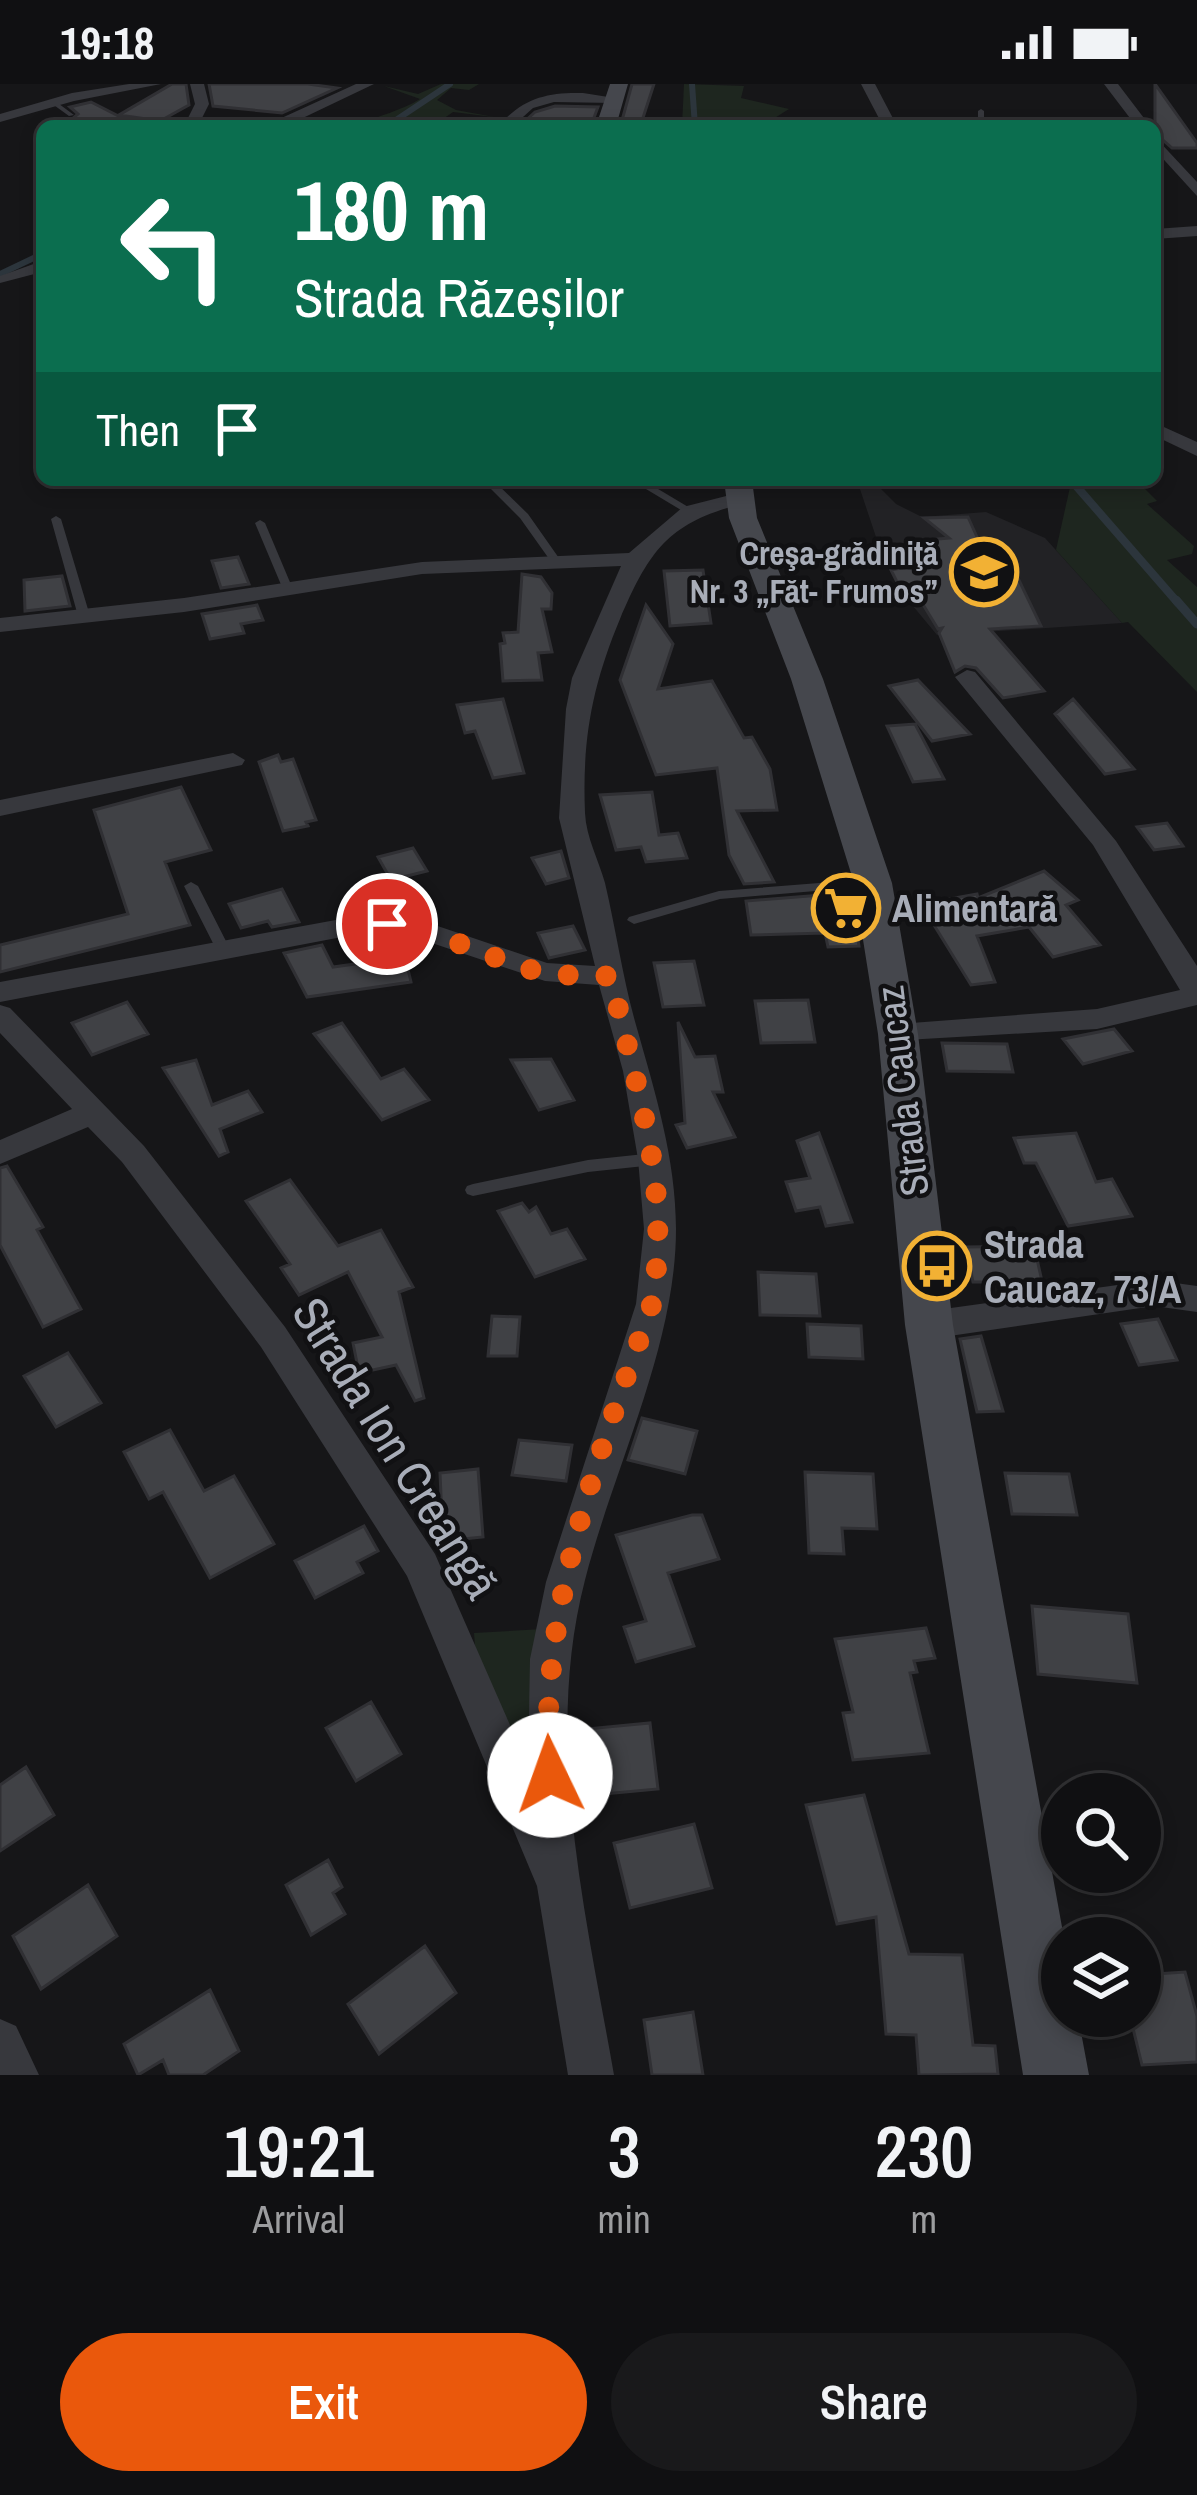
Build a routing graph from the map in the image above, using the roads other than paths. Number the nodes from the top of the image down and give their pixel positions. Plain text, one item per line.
1 (154, 84) edge
2 (197, 84) edge
3 (367, 84) edge
4 (868, 84) edge
5 (1111, 84) edge
6 (616, 91) edge
7 (49, 103) junction
8 (0, 106) edge
9 (981, 111) dead end
10 (70, 115) dead end
11 (0, 118) edge
12 (196, 120) edge
13 (288, 120) edge
14 (511, 120) edge
15 (887, 120) edge
16 (980, 120) edge
17 (1138, 120) edge
18 (1161, 148) edge
19 (1197, 191) edge
20 (1197, 230) edge
21 (1161, 233) edge
22 (36, 268) edge
23 (6, 280) dead end
24 (1161, 432) edge
25 (1197, 450) edge
26 (493, 486) edge
27 (646, 486) edge
28 (738, 489) edge
29 (690, 511) junction
30 (56, 519) dead end
31 (260, 523) dead end
32 (635, 559) junction
33 (556, 561) junction
34 (287, 586) junction
35 (84, 616) junction
36 (0, 625) edge
37 (967, 677) dead end
38 (233, 760) dead end
39 (0, 808) edge
40 (873, 883) junction
41 (191, 886) dead end
42 (634, 920) dead end
43 (224, 951) junction
44 (611, 976) junction
45 (0, 992) edge
46 (0, 1015) edge
47 (898, 1034) junction
48 (93, 1112) junction
49 (0, 1153) edge
50 (654, 1159) junction
51 (473, 1190) dead end
52 (1197, 1299) edge
53 (929, 1325) junction
54 (559, 1886) junction
55 (0, 2042) edge
56 (16, 2075) edge
57 (591, 2075) edge
58 (1056, 2075) edge

1 - 7 street
2 - 12 street
3 - 13 street
4 - 15 street
5 - 17 street
6 - 14 street
7 - 8 street
7 - 10 lane
7 - 11 street
9 - 16 lane
18 - 19 street
20 - 21 street
22 - 23 street
24 - 25 street
26 - 33 lane
27 - 29 lane
28 - 29 street
28 - 40 street, Strada Caucaz
29 - 32 street
30 - 35 lane
31 - 34 lane
32 - 33 street
32 - 44 street
33 - 34 street
34 - 35 street
35 - 36 street
37 - 47 street
38 - 39 street
40 - 42 lane
40 - 47 street, Strada Caucaz
41 - 43 lane
43 - 44 street
43 - 45 street
44 - 50 street
46 - 48 street, Strada Ion Creangă
47 - 53 street, Strada Caucaz
48 - 49 street
48 - 54 street, Strada Ion Creangă
50 - 51 lane
50 - 54 street
52 - 53 street
53 - 58 street, Strada Caucaz
54 - 57 street, Strada Ion Creangă
55 - 56 street

